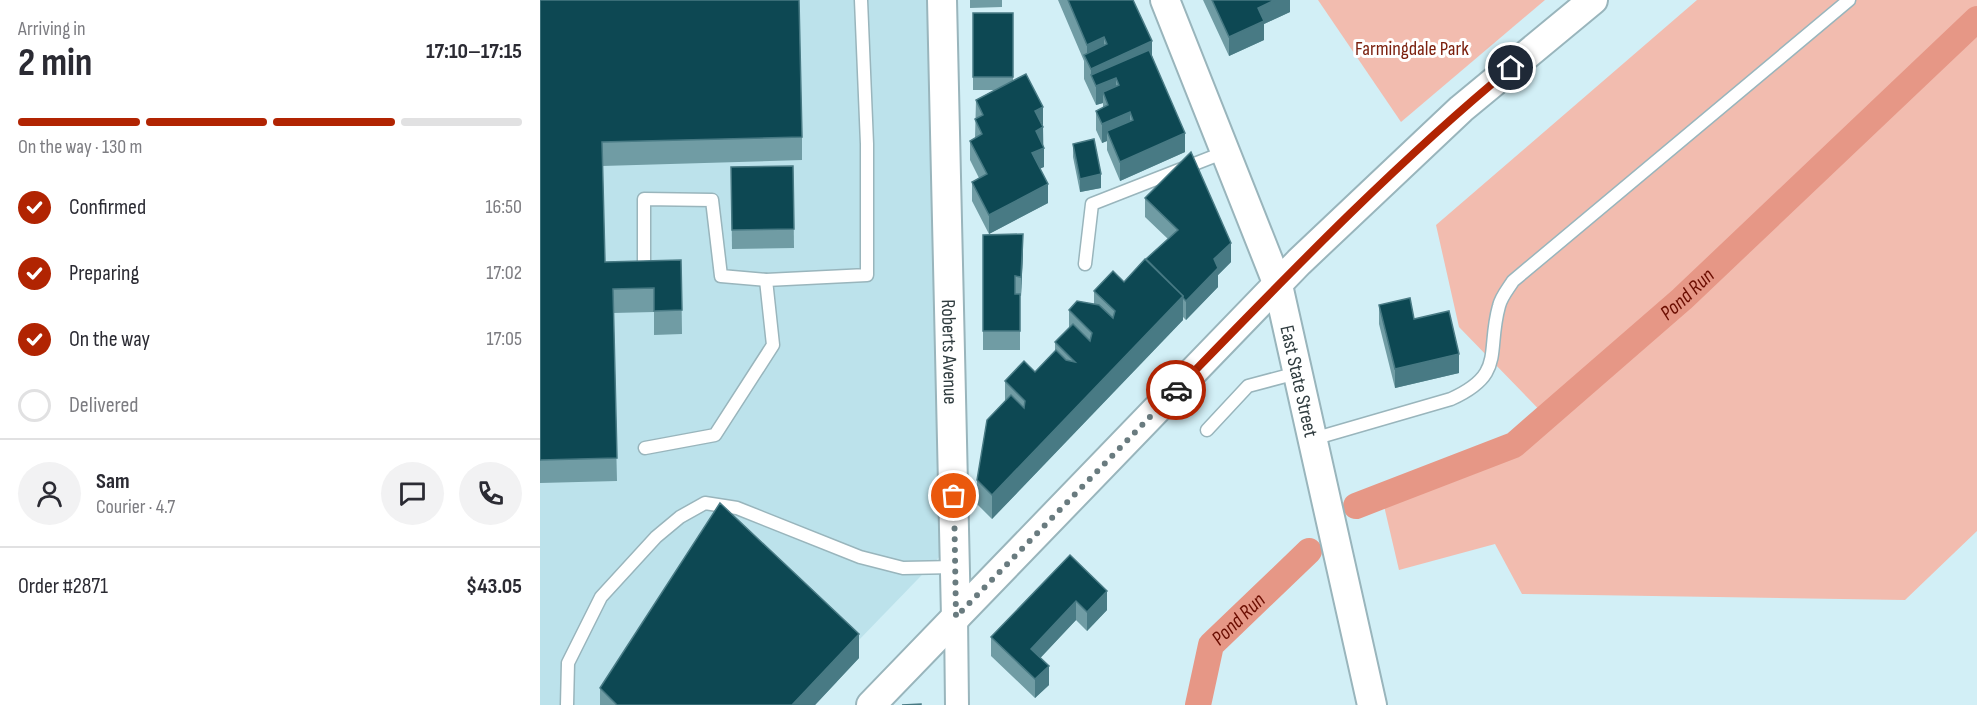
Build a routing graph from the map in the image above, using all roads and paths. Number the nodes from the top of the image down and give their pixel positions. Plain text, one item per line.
1 (861, 0) edge
2 (942, 0) edge
3 (1165, 0) edge
4 (1593, 0) edge
5 (1849, 0) edge
6 (1225, 152) junction
7 (1085, 264) dead end
8 (644, 265) edge
9 (766, 280) junction
10 (1278, 285) junction
11 (1297, 373) junction
12 (1207, 430) dead end
13 (1311, 439) junction
14 (645, 448) dead end
15 (956, 567) junction
16 (956, 617) junction
17 (567, 705) edge
18 (871, 705) edge
19 (957, 705) edge
20 (1372, 705) edge

1 - 9 lane
2 - 15 street, Roberts Avenue
3 - 6 street, East State Street
4 - 10 street
5 - 13 lane
6 - 7 lane
6 - 10 street, East State Street
8 - 9 lane
9 - 14 lane
10 - 11 street, East State Street
10 - 16 street
11 - 12 lane
11 - 13 street, East State Street
13 - 20 street, East State Street
15 - 16 street, Roberts Avenue
15 - 17 lane
16 - 18 street
16 - 19 street, Roberts Avenue

